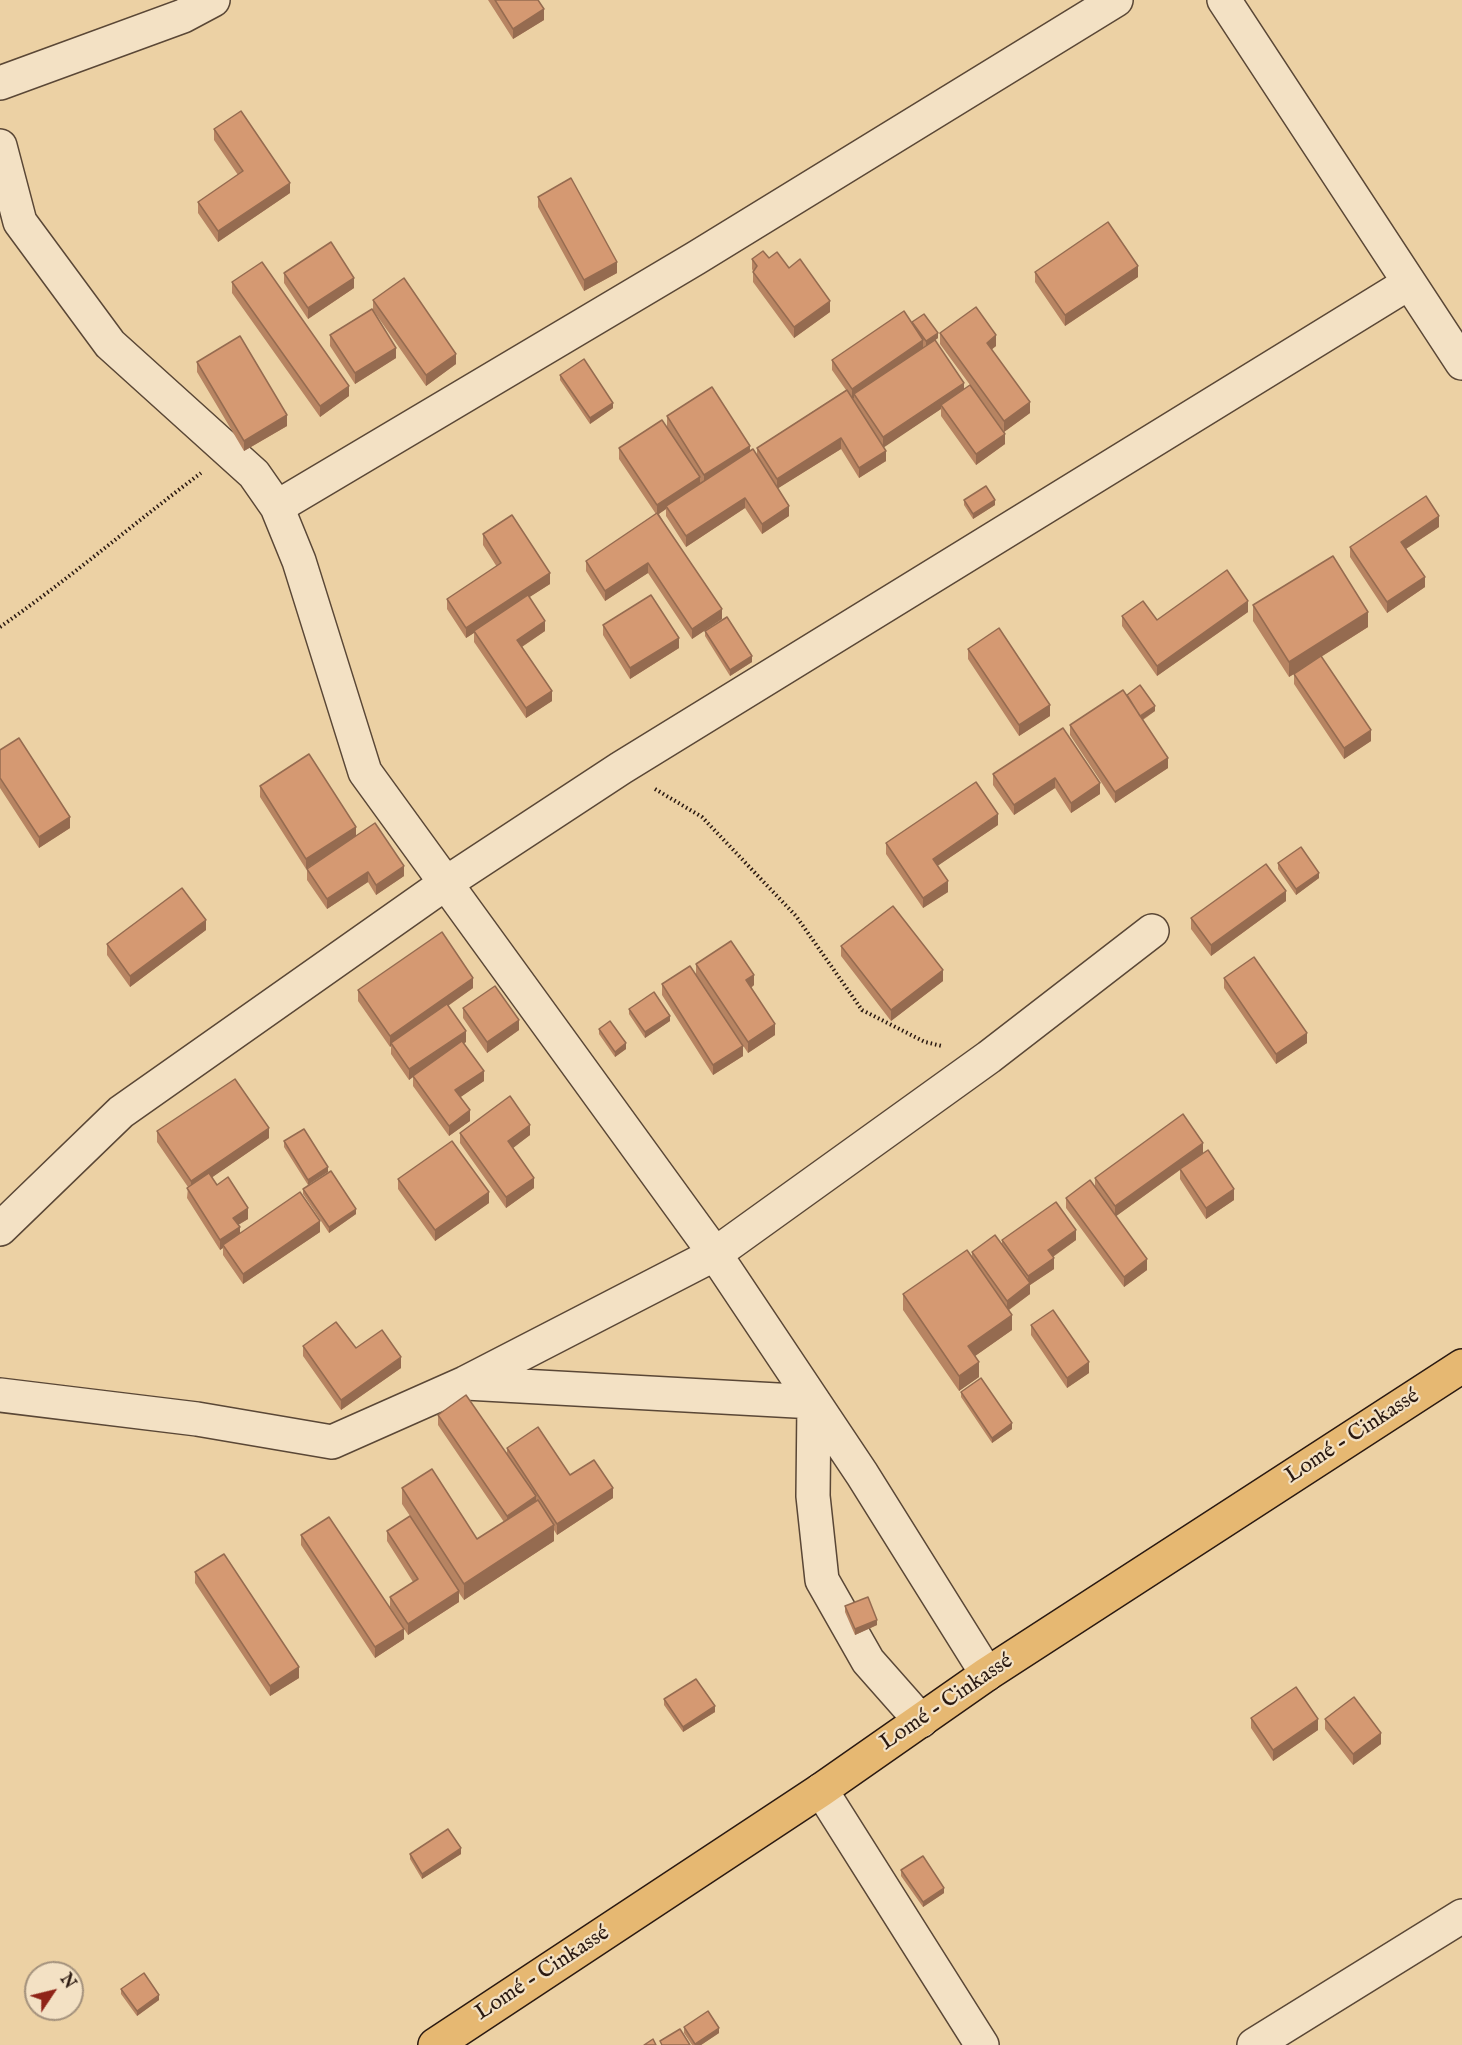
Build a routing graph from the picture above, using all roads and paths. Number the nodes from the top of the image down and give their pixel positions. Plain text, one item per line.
1 (213, 0) edge
2 (1116, 0) edge
3 (1224, 0) edge
4 (0, 83) edge
5 (0, 146) edge
6 (1409, 283) junction
7 (1462, 363) edge
8 (230, 451) junction
9 (278, 507) junction
10 (0, 627) edge
11 (621, 768) junction
12 (446, 883) junction
13 (1152, 931) dead end
14 (989, 1057) junction
15 (0, 1229) edge
16 (715, 1254) junction
17 (1462, 1366) edge
18 (465, 1383) junction
19 (0, 1395) edge
20 (814, 1402) junction
21 (987, 1674) junction
22 (921, 1721) junction
23 (821, 1790) junction
24 (1462, 1916) edge
25 (435, 2045) edge
26 (982, 2045) edge
27 (1254, 2045) edge

1 - 4 street
2 - 9 street
3 - 6 street
5 - 8 street
6 - 7 street
6 - 11 street
8 - 9 street
8 - 10 path
9 - 12 street
11 - 12 street
11 - 14 path
12 - 15 street
12 - 16 street
13 - 14 street
14 - 16 street
16 - 18 street
16 - 20 street
17 - 21 highway, Lomé - Cinkassé
18 - 19 street
18 - 20 street
20 - 21 street
20 - 22 street
21 - 22 highway, Lomé - Cinkassé
22 - 23 highway, Lomé - Cinkassé
23 - 25 highway, Lomé - Cinkassé
23 - 26 street
24 - 27 street

